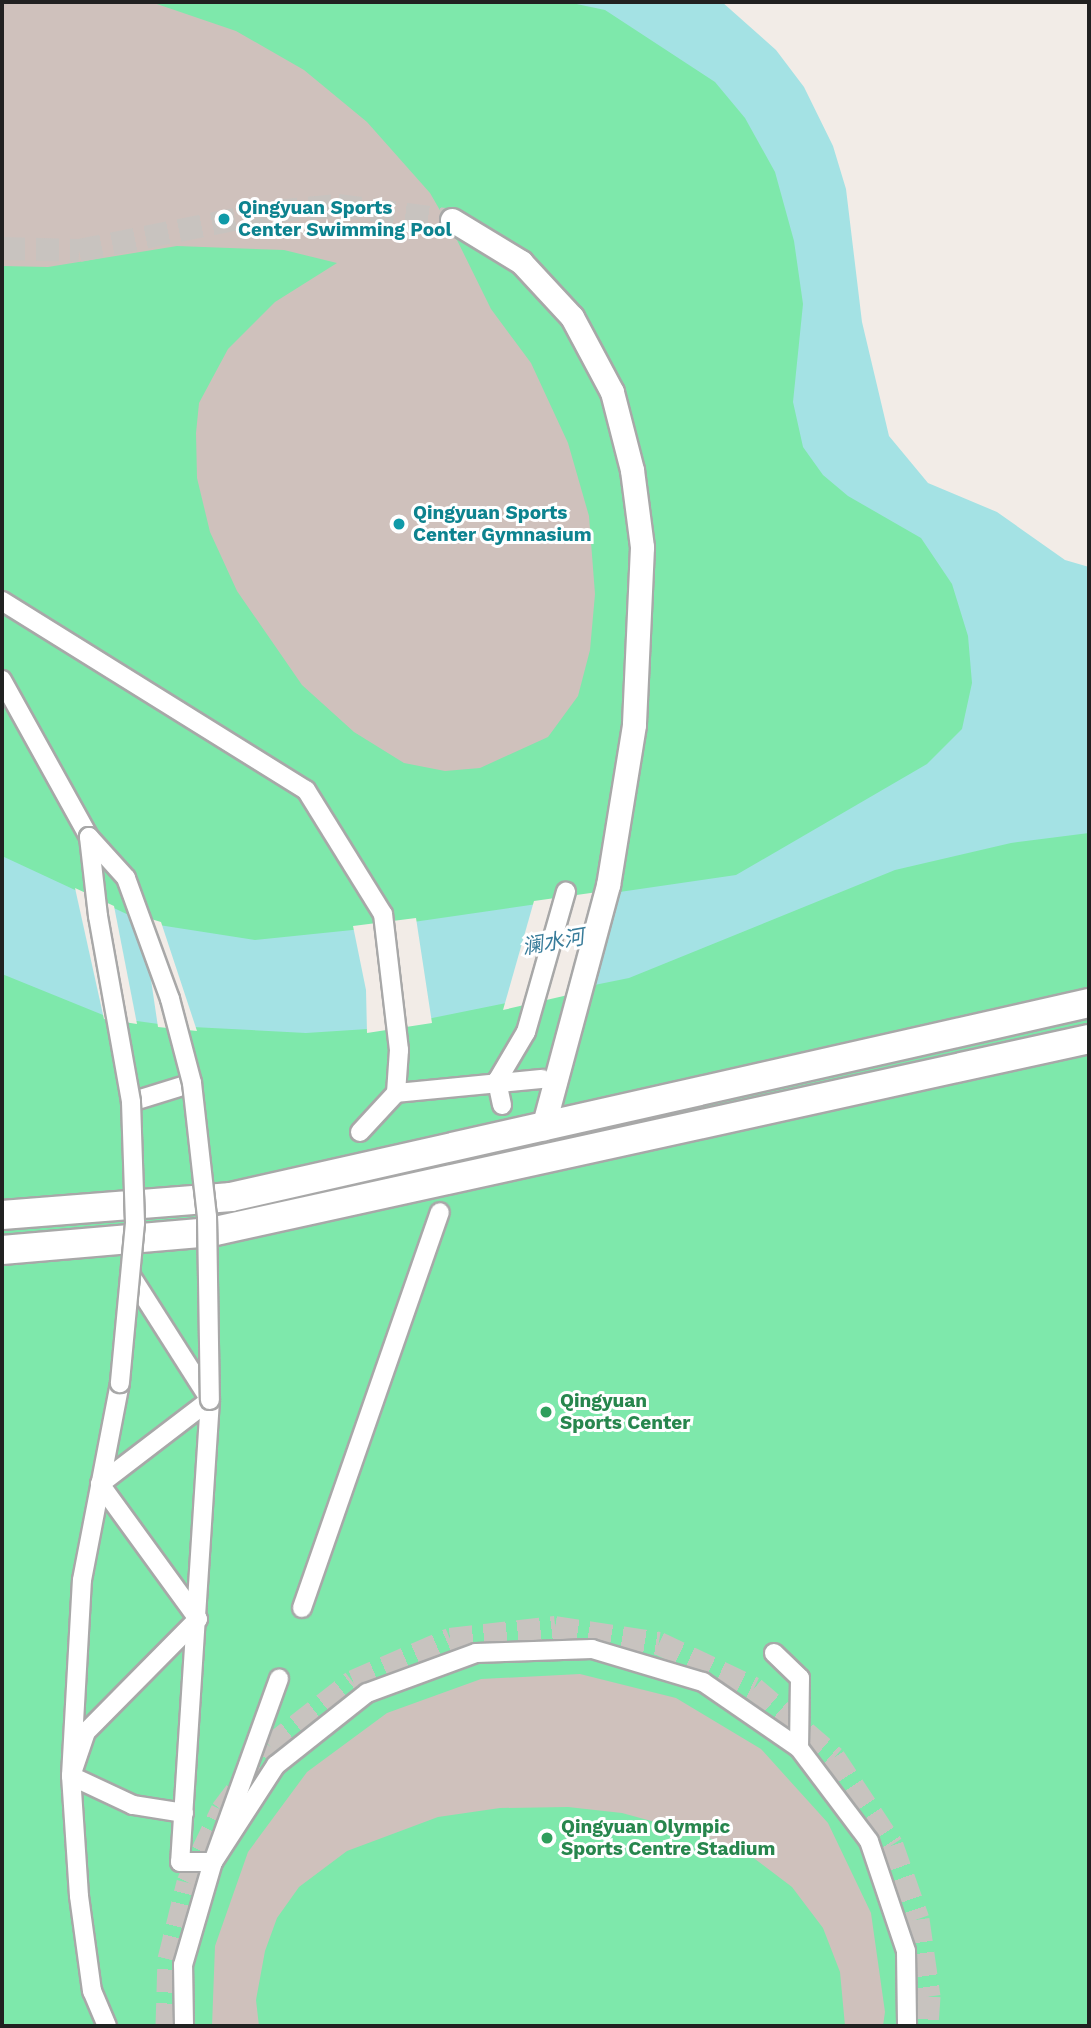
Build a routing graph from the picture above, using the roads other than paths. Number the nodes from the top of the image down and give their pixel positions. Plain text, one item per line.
1 (452, 220) tunnel mouth
2 (2, 601) edge
3 (2, 680) edge
4 (89, 837) junction
5 (566, 892) dead end
6 (1089, 1003) edge
7 (1089, 1039) edge
8 (542, 1079) dead end
9 (497, 1081) junction
10 (192, 1083) junction
11 (396, 1093) junction
12 (131, 1102) junction
13 (502, 1105) dead end
14 (543, 1128) junction
15 (360, 1132) dead end
16 (440, 1212) dead end
17 (2, 1215) edge
18 (2, 1250) edge
19 (131, 1276) junction
20 (210, 1400) junction
21 (100, 1484) junction
22 (302, 1608) dead end
23 (198, 1619) junction
24 (774, 1653) dead end
25 (279, 1679) dead end
26 (799, 1748) junction
27 (71, 1776) junction
28 (184, 1813) junction
29 (213, 1863) junction
30 (107, 2026) edge
31 (184, 2026) edge
32 (907, 2026) edge

1 - 14 street
2 - 11 street
3 - 4 street
4 - 10 street, bridge
4 - 12 street, bridge
5 - 9 street
6 - 14 street
7 - 18 street
8 - 9 street
9 - 11 street
9 - 13 street
10 - 12 street
10 - 20 street, bridge
11 - 15 street
12 - 19 street, bridge
14 - 17 street
16 - 22 street
19 - 20 street
19 - 21 street, bridge
20 - 21 street
20 - 23 street
21 - 23 street
21 - 27 street
23 - 27 street
23 - 28 street
24 - 26 street
25 - 29 street
26 - 29 street
26 - 32 street
27 - 28 street
27 - 30 street
28 - 29 street
29 - 31 street

